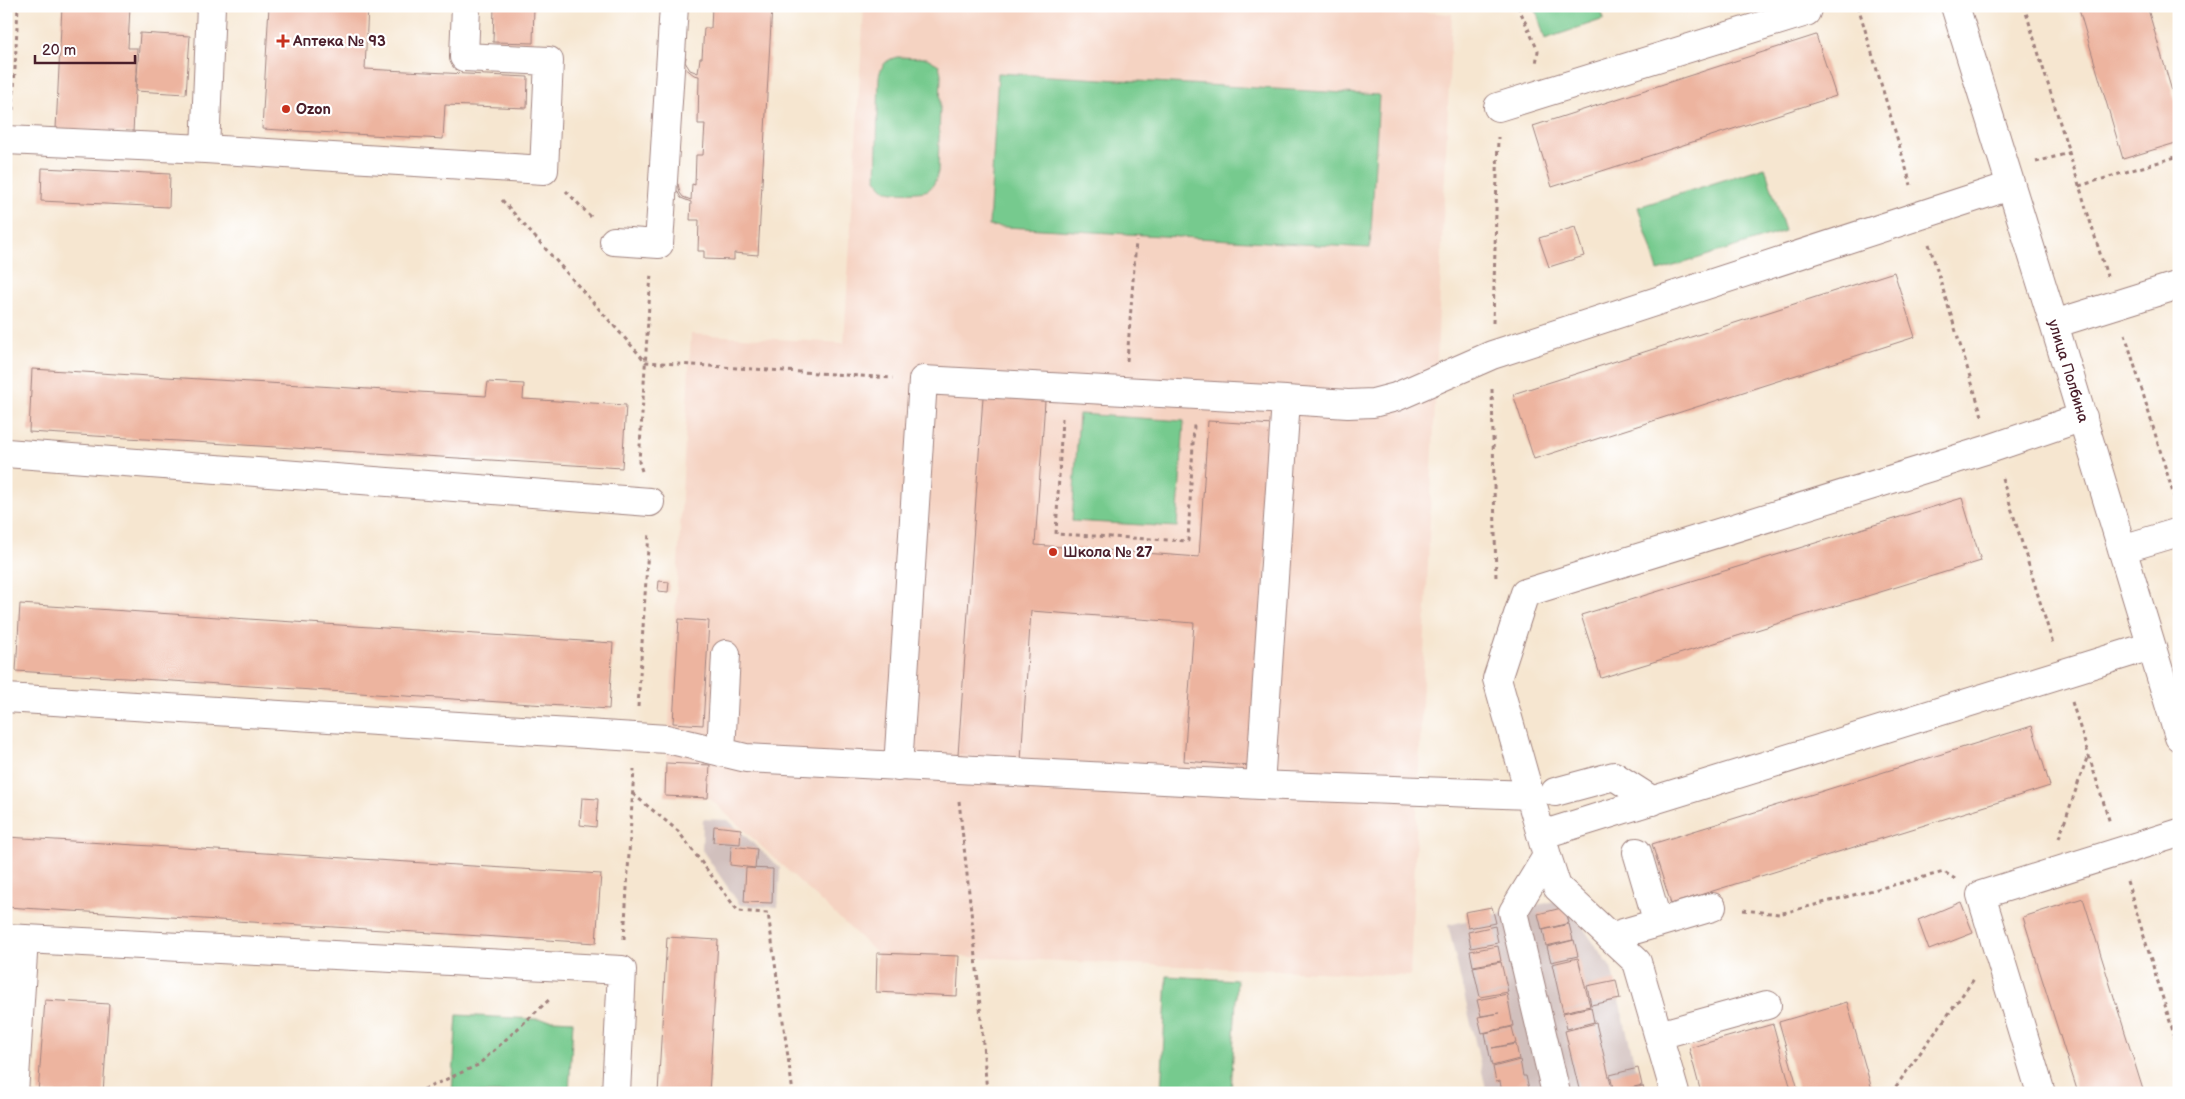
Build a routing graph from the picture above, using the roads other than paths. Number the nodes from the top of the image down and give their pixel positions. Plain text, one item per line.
1 (211, 6) edge
2 (466, 6) edge
3 (674, 6) edge
4 (1808, 6) edge
5 (1955, 6) edge
6 (1498, 107) road end
7 (6, 140) edge
8 (205, 149) junction
9 (2010, 186) junction
10 (614, 241) road end
11 (2179, 285) edge
12 (2054, 324) junction
13 (1286, 400) junction
14 (2083, 418) junction
15 (6, 453) edge
16 (650, 502) road end
17 (2179, 532) edge
18 (2122, 549) junction
19 (2151, 646) junction
20 (726, 654) dead end
21 (6, 698) edge
22 (2179, 737) edge
23 (721, 752) junction
24 (898, 767) junction
25 (1260, 785) junction
26 (1542, 794) junction
27 (1653, 801) junction
28 (2179, 834) edge
29 (1544, 845) junction
30 (1637, 852) dead end
31 (1712, 907) road end
32 (1658, 923) junction
33 (1610, 937) junction
34 (15, 939) edge
35 (1767, 1005) dead end
36 (1658, 1035) junction
37 (14, 1093) edge
38 (616, 1093) edge
39 (1556, 1093) edge
40 (1675, 1093) edge
41 (2041, 1093) edge

1 - 8 street
2 - 8 street
3 - 10 street
4 - 6 street
5 - 9 street, улица Полбина
7 - 8 street
9 - 12 street, улица Полбина
9 - 13 street
11 - 12 street
12 - 14 street, улица Полбина
13 - 24 street
13 - 25 street
14 - 18 street, улица Полбина
14 - 26 street
15 - 16 street
17 - 18 street
18 - 19 street, улица Полбина
19 - 22 street, улица Полбина
19 - 27 street
20 - 23 street
21 - 23 street
23 - 24 street
24 - 25 street
25 - 26 street
26 - 27 street
26 - 29 street
27 - 29 street
28 - 41 street
29 - 33 street
29 - 39 street
30 - 32 street
31 - 32 street
32 - 33 street
33 - 36 street
34 - 37 street
34 - 38 street
35 - 36 street
36 - 40 street

